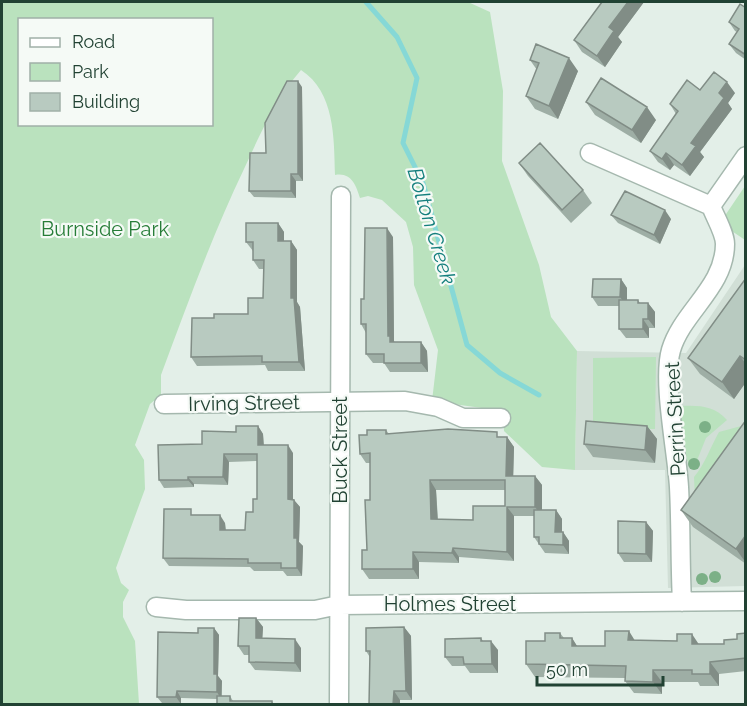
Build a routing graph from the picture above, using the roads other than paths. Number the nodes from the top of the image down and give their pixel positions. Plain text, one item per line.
1 (590, 153) dead end
2 (746, 156) edge
3 (340, 196) dead end
4 (711, 206) junction
5 (340, 401) junction
6 (164, 404) dead end
7 (501, 418) dead end
8 (746, 601) edge
9 (682, 602) junction
10 (339, 604) junction
11 (156, 607) dead end
12 (339, 705) edge

1 - 4 street
2 - 4 street
3 - 5 street, Buck Street
4 - 9 street, Perrin Street
5 - 6 street, Irving Street
5 - 7 street, Irving Street
5 - 10 street, Buck Street
8 - 9 street, Holmes Street
9 - 10 street, Holmes Street
10 - 11 street, Holmes Street
10 - 12 street, Buck Street

